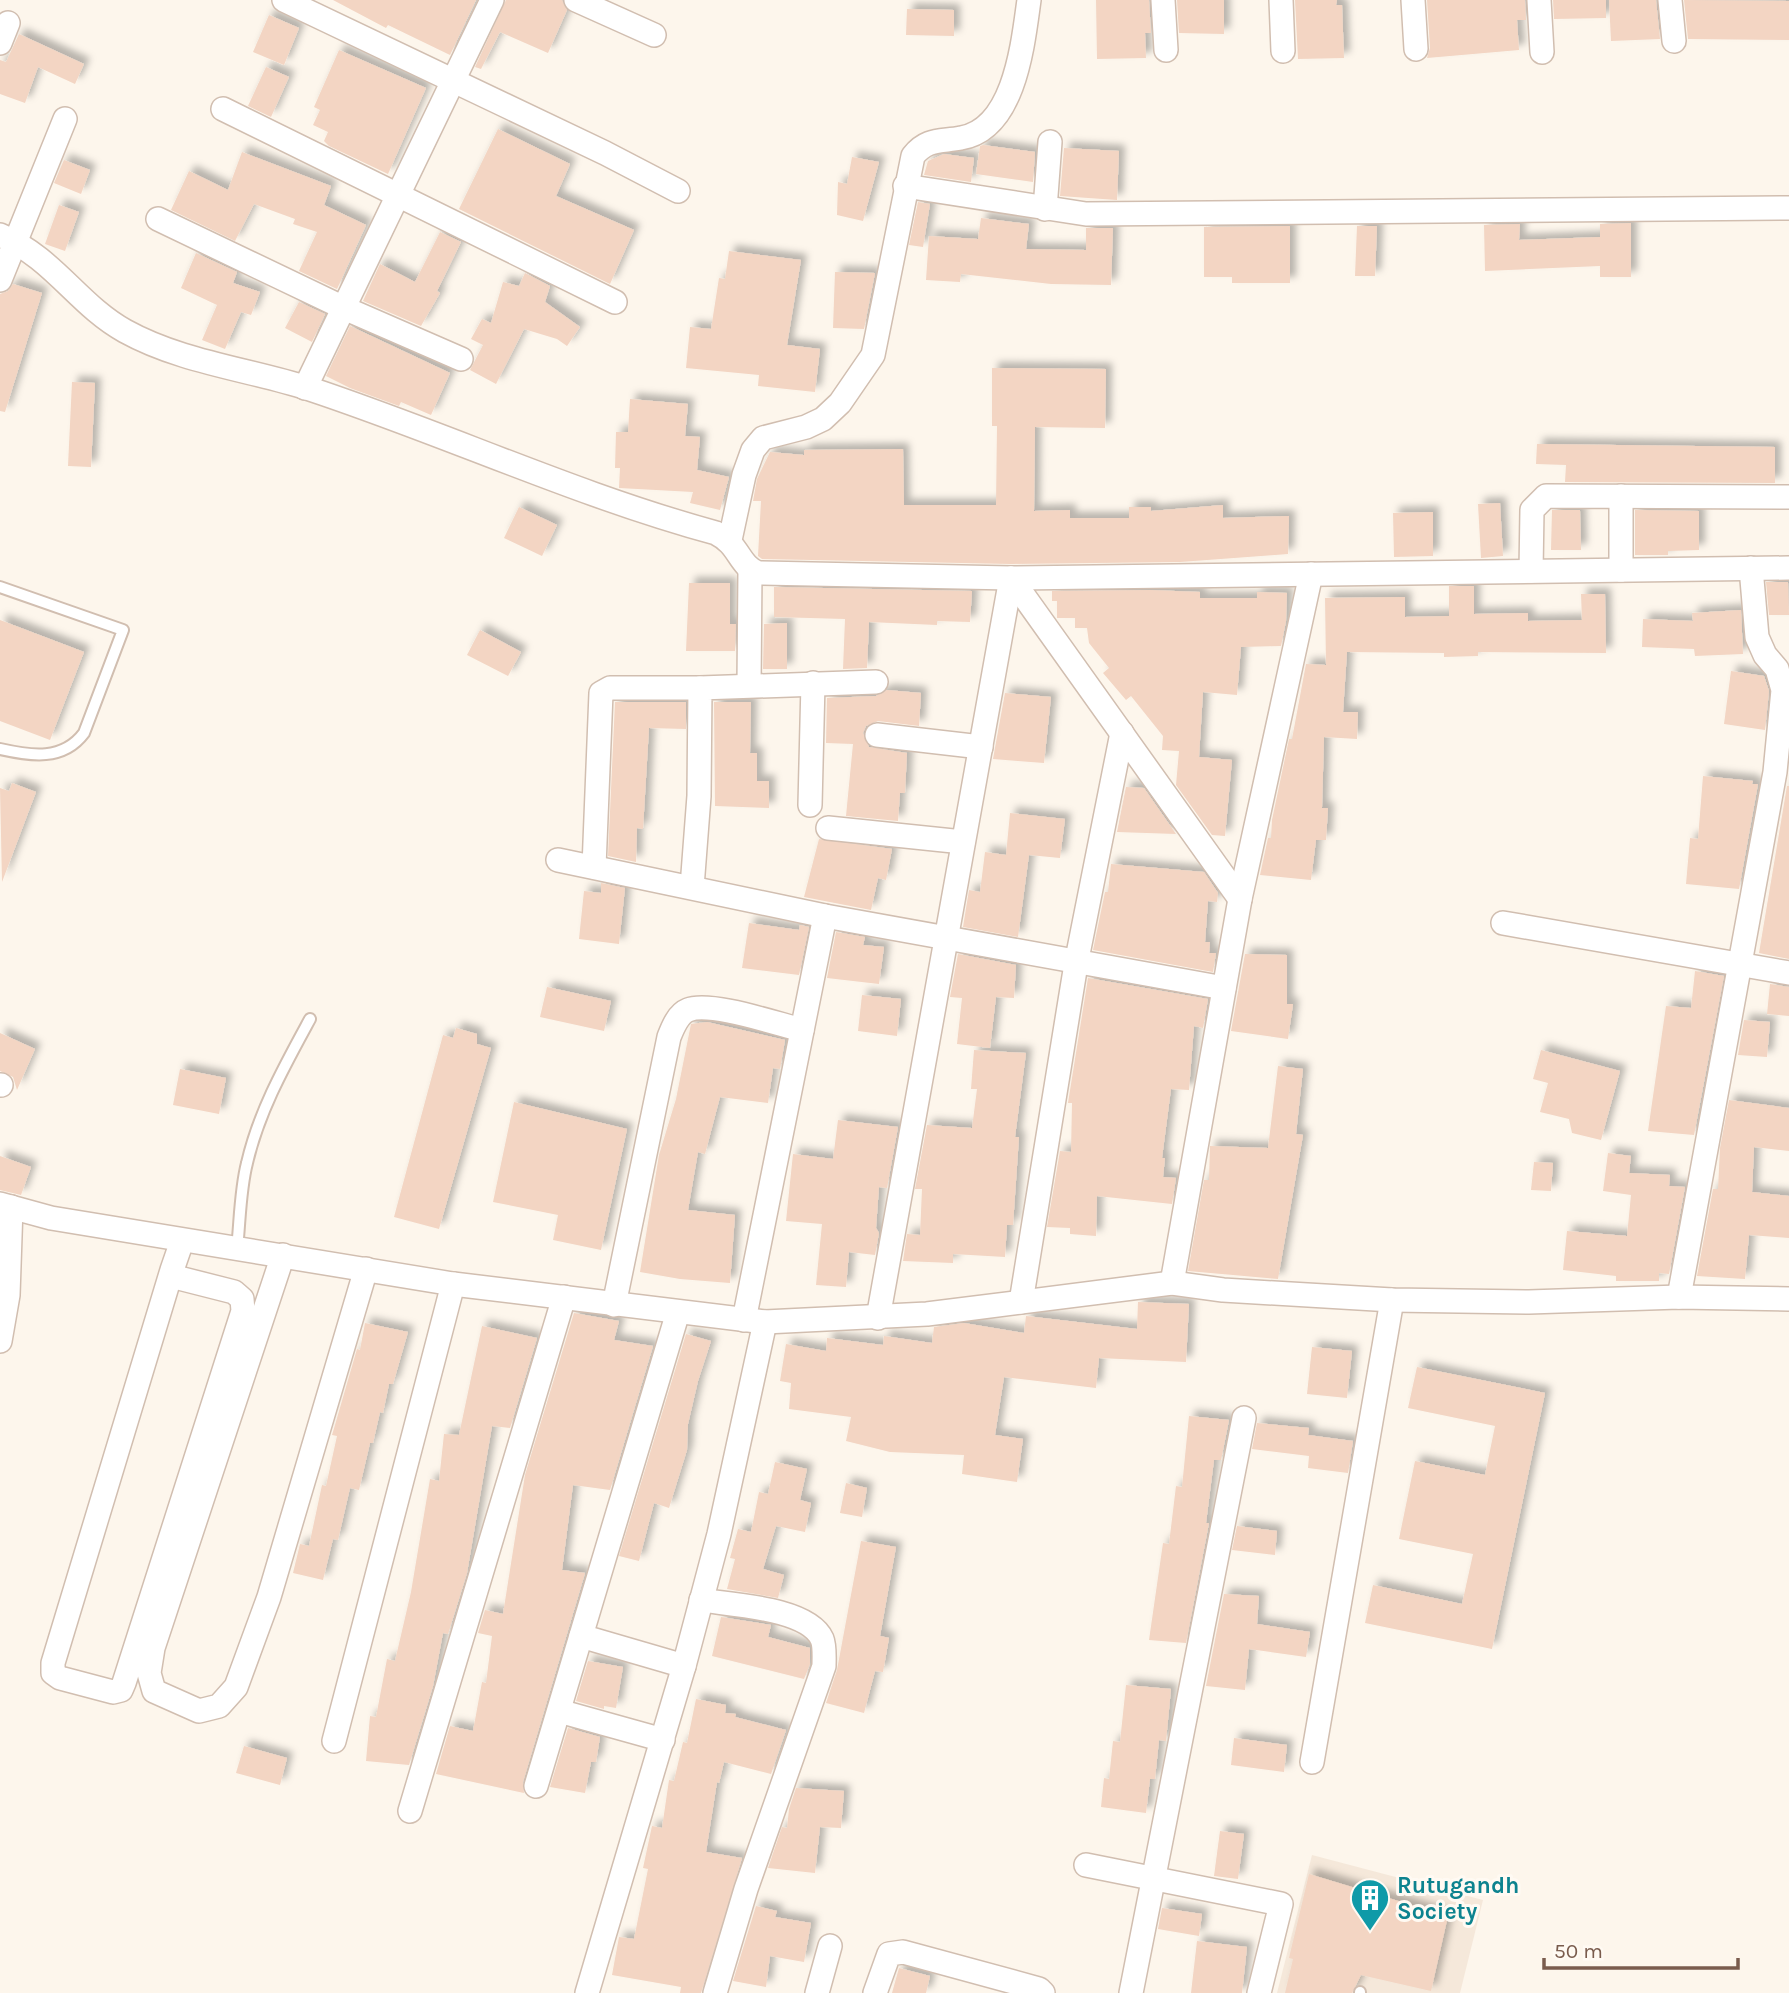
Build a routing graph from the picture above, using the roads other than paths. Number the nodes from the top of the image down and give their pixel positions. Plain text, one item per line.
1 (284, 0) edge
2 (492, 0) edge
3 (576, 0) edge
4 (1029, 0) edge
5 (1163, 0) edge
6 (1280, 0) edge
7 (1413, 0) edge
8 (1539, 0) edge
9 (1670, 0) edge
10 (654, 35) dead end
11 (1674, 41) dead end
12 (1416, 49) dead end
13 (1166, 50) dead end
14 (1283, 51) dead end
15 (1542, 52) dead end
16 (452, 79) junction
17 (223, 109) dead end
18 (65, 119) dead end
19 (1050, 142) dead end
20 (905, 186) junction
21 (678, 191) dead end
22 (397, 194) junction
23 (1789, 208) edge
24 (1045, 209) junction
25 (158, 219) dead end
26 (7, 238) edge
27 (0, 280) edge
28 (615, 302) dead end
29 (344, 308) junction
30 (461, 359) dead end
31 (305, 388) junction
32 (1620, 496) junction
33 (1789, 497) edge
34 (730, 540) junction
35 (1751, 568) junction
36 (1789, 568) edge
37 (750, 570) junction
38 (1621, 570) junction
39 (1531, 571) junction
40 (1311, 574) junction
41 (1011, 578) junction
42 (0, 587) edge
43 (876, 682) dead end
44 (813, 683) junction
45 (749, 685) junction
46 (700, 688) junction
47 (1786, 693) edge
48 (1122, 733) junction
49 (877, 735) dead end
50 (981, 747) junction
51 (0, 749) edge
52 (810, 805) dead end
53 (828, 828) dead end
54 (963, 842) junction
55 (558, 860) dead end
56 (594, 867) junction
57 (692, 887) junction
58 (1241, 899) junction
59 (825, 916) junction
60 (1503, 923) dead end
61 (946, 937) junction
62 (1076, 964) junction
63 (1740, 965) junction
64 (1789, 973) edge
65 (1224, 988) junction
66 (310, 1019) dead end
67 (802, 1030) junction
68 (6, 1205) edge
69 (182, 1241) junction
70 (237, 1249) junction
71 (283, 1255) junction
72 (366, 1269) junction
73 (171, 1276) junction
74 (1172, 1283) junction
75 (453, 1284) junction
76 (564, 1297) junction
77 (1679, 1297) junction
78 (1789, 1299) edge
79 (1392, 1300) junction
80 (1021, 1301) junction
81 (614, 1305) junction
82 (678, 1312) junction
83 (878, 1318) junction
84 (755, 1321) junction
85 (0, 1341) edge
86 (1244, 1418) dead end
87 (701, 1600) junction
88 (581, 1636) junction
89 (684, 1666) junction
90 (559, 1712) junction
91 (663, 1740) junction
92 (334, 1741) dead end
93 (1312, 1762) dead end
94 (536, 1786) dead end
95 (410, 1811) dead end
96 (1086, 1865) dead end
97 (1153, 1879) junction
98 (830, 1945) dead end
99 (587, 1993) edge
100 (715, 1993) edge
101 (817, 1993) edge
102 (875, 1993) edge
103 (1043, 1993) edge
104 (1131, 1993) edge
105 (1259, 1993) edge

1 - 16 street
2 - 16 street
3 - 10 street
4 - 20 street
5 - 13 street
6 - 14 street
7 - 12 street
8 - 15 street
9 - 11 street
16 - 21 street
16 - 22 street
17 - 22 street
18 - 26 street
19 - 24 street
20 - 24 street
20 - 34 street
22 - 28 street
22 - 29 street
23 - 24 street
25 - 29 street
26 - 27 street
26 - 31 street
29 - 30 street
29 - 31 street
31 - 34 street
32 - 33 street
32 - 38 street
32 - 39 street
34 - 37 street
35 - 36 street
35 - 38 street
35 - 47 street
37 - 41 street
37 - 45 street
38 - 39 street
39 - 40 street
40 - 41 street
40 - 58 street
41 - 48 street
41 - 50 street
42 - 51 lane
43 - 44 street
44 - 45 street
44 - 52 street
45 - 46 street
46 - 56 street
46 - 57 street
47 - 63 street
48 - 58 street
48 - 62 street
49 - 50 street
50 - 54 street
53 - 54 street
54 - 61 street
55 - 56 street
56 - 57 street
57 - 59 street
58 - 65 street
59 - 61 street
59 - 67 street
60 - 63 street
61 - 62 street
61 - 83 street
62 - 65 street
62 - 80 street
63 - 64 street
63 - 77 street
65 - 74 street
66 - 70 lane
67 - 81 street
67 - 84 street
68 - 69 street
68 - 85 street
69 - 70 street
69 - 73 street
70 - 71 street
71 - 72 street
71 - 72 street
72 - 75 street
73 - 73 street
74 - 79 street
74 - 80 street
75 - 76 street
75 - 92 street
76 - 81 street
76 - 95 street
77 - 78 street
77 - 79 street
79 - 93 street
80 - 83 street
81 - 82 street
82 - 84 street
82 - 88 street
83 - 84 street
84 - 87 street
86 - 97 street
87 - 89 street
87 - 100 street
88 - 89 street
88 - 90 street
89 - 91 street
90 - 91 street
90 - 94 street
91 - 99 street
96 - 97 street
97 - 104 street
97 - 105 street
98 - 101 street
102 - 103 street

